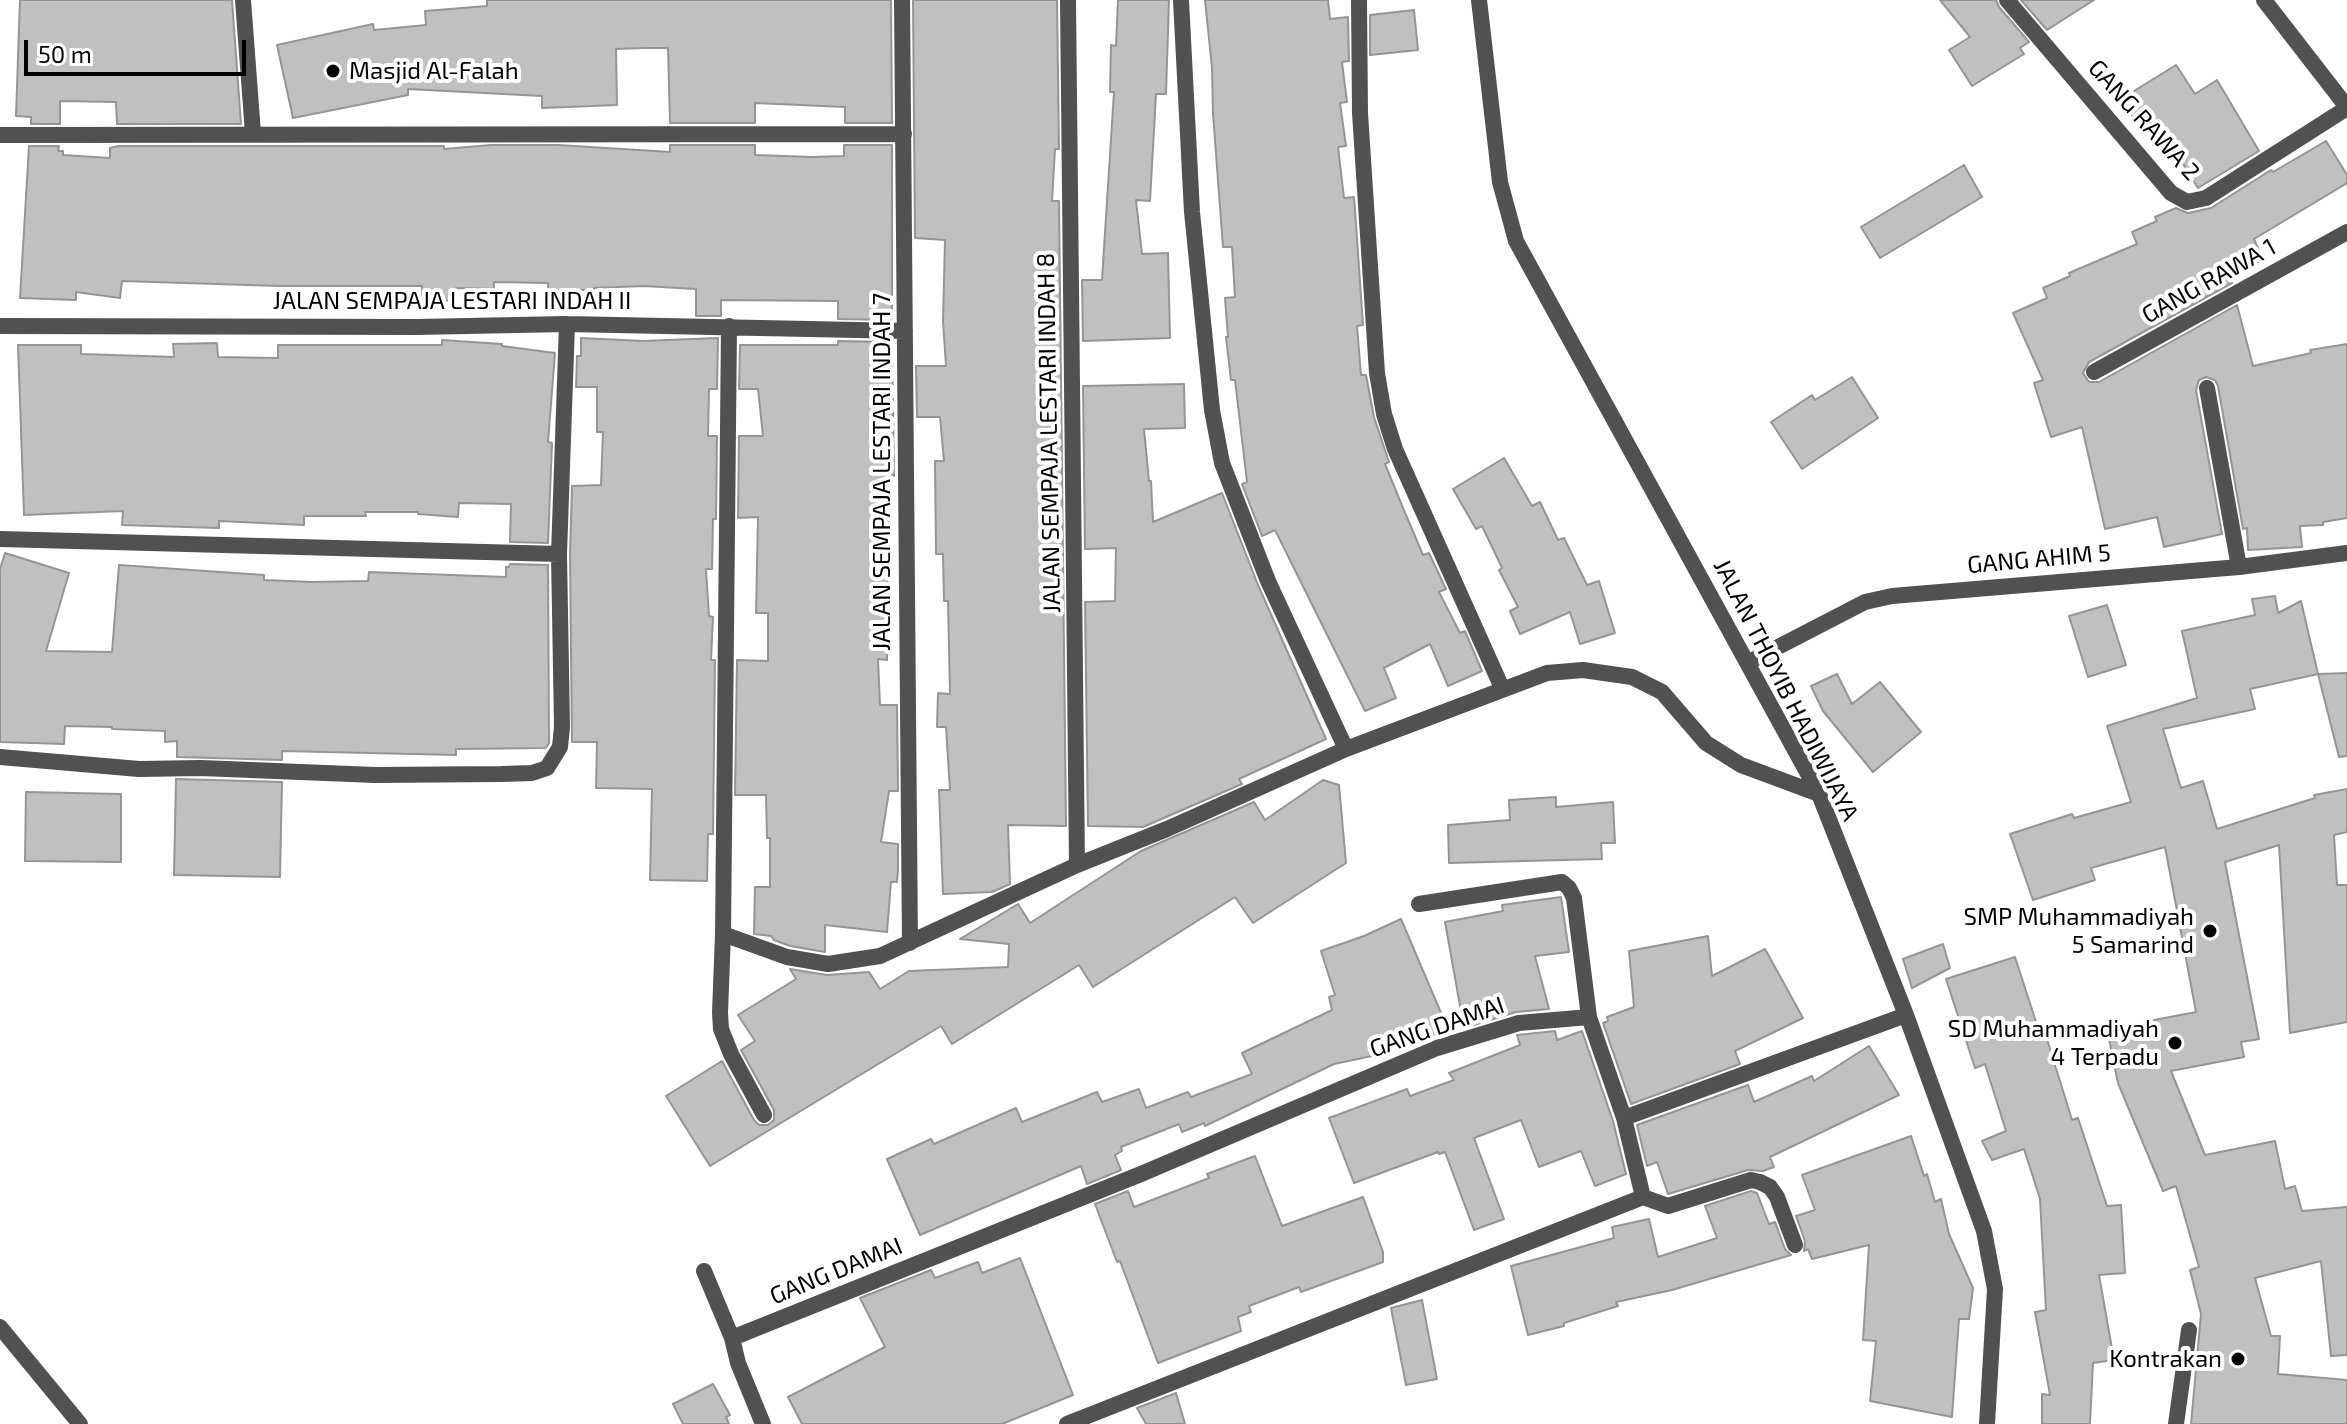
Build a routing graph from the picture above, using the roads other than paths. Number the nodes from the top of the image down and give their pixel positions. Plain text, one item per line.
1 (243, 0) edge
2 (902, 0) edge
3 (1068, 0) edge
4 (1181, 0) edge
5 (1359, 0) edge
6 (1479, 0) edge
7 (2007, 0) edge
8 (2264, 0) edge
9 (2347, 108) edge
10 (253, 133) junction
11 (904, 134) junction
12 (0, 135) edge
13 (2347, 232) edge
14 (567, 324) junction
15 (0, 326) edge
16 (729, 326) junction
17 (905, 331) junction
18 (2094, 372) dead end
19 (2207, 388) dead end
20 (0, 539) edge
21 (2347, 553) edge
22 (559, 554) junction
23 (2239, 567) junction
24 (1749, 662) junction
25 (1502, 688) junction
26 (1346, 749) junction
27 (0, 757) edge
28 (1819, 794) junction
29 (1077, 865) junction
30 (1419, 904) dead end
31 (723, 934) junction
32 (910, 943) junction
33 (1906, 1015) junction
34 (1589, 1017) junction
35 (764, 1115) dead end
36 (1624, 1118) junction
37 (1643, 1197) junction
38 (1795, 1245) dead end
39 (704, 1271) dead end
40 (0, 1327) edge
41 (2189, 1330) dead end
42 (732, 1338) junction
43 (80, 1424) edge
44 (763, 1424) edge
45 (1067, 1424) edge
46 (1987, 1424) edge
47 (2176, 1424) edge

1 - 10 street
2 - 11 street, JALAN SEMPAJA LESTARI INDAH 7
3 - 29 street, JALAN SEMPAJA LESTARI INDAH 8
4 - 26 street
5 - 25 street
6 - 24 street, JALAN THOYIB HADIWIJAYA
7 - 9 street, GANG RAWA 2
8 - 9 street
10 - 11 street
10 - 12 street
11 - 17 street, JALAN SEMPAJA LESTARI INDAH 7
13 - 18 street, GANG RAWA 1
14 - 15 street, JALAN SEMPAJA LESTARI INDAH II
14 - 16 street, JALAN SEMPAJA LESTARI INDAH II
14 - 22 street
16 - 17 street, JALAN SEMPAJA LESTARI INDAH II
16 - 31 street
17 - 32 street, JALAN SEMPAJA LESTARI INDAH 7
19 - 23 street
20 - 22 street
21 - 23 street, GANG AHIM 5
22 - 27 street
23 - 24 street, GANG AHIM 5
24 - 28 street, JALAN THOYIB HADIWIJAYA
25 - 26 street
25 - 28 street
26 - 29 street
28 - 33 street, JALAN THOYIB HADIWIJAYA
29 - 32 street
30 - 34 street
31 - 32 street
31 - 35 street
33 - 36 street
33 - 46 street, JALAN THOYIB HADIWIJAYA
34 - 36 street
34 - 42 street, GANG DAMAI
36 - 37 street
37 - 38 street
37 - 45 street
39 - 42 street
40 - 43 street
41 - 47 street
42 - 44 street

